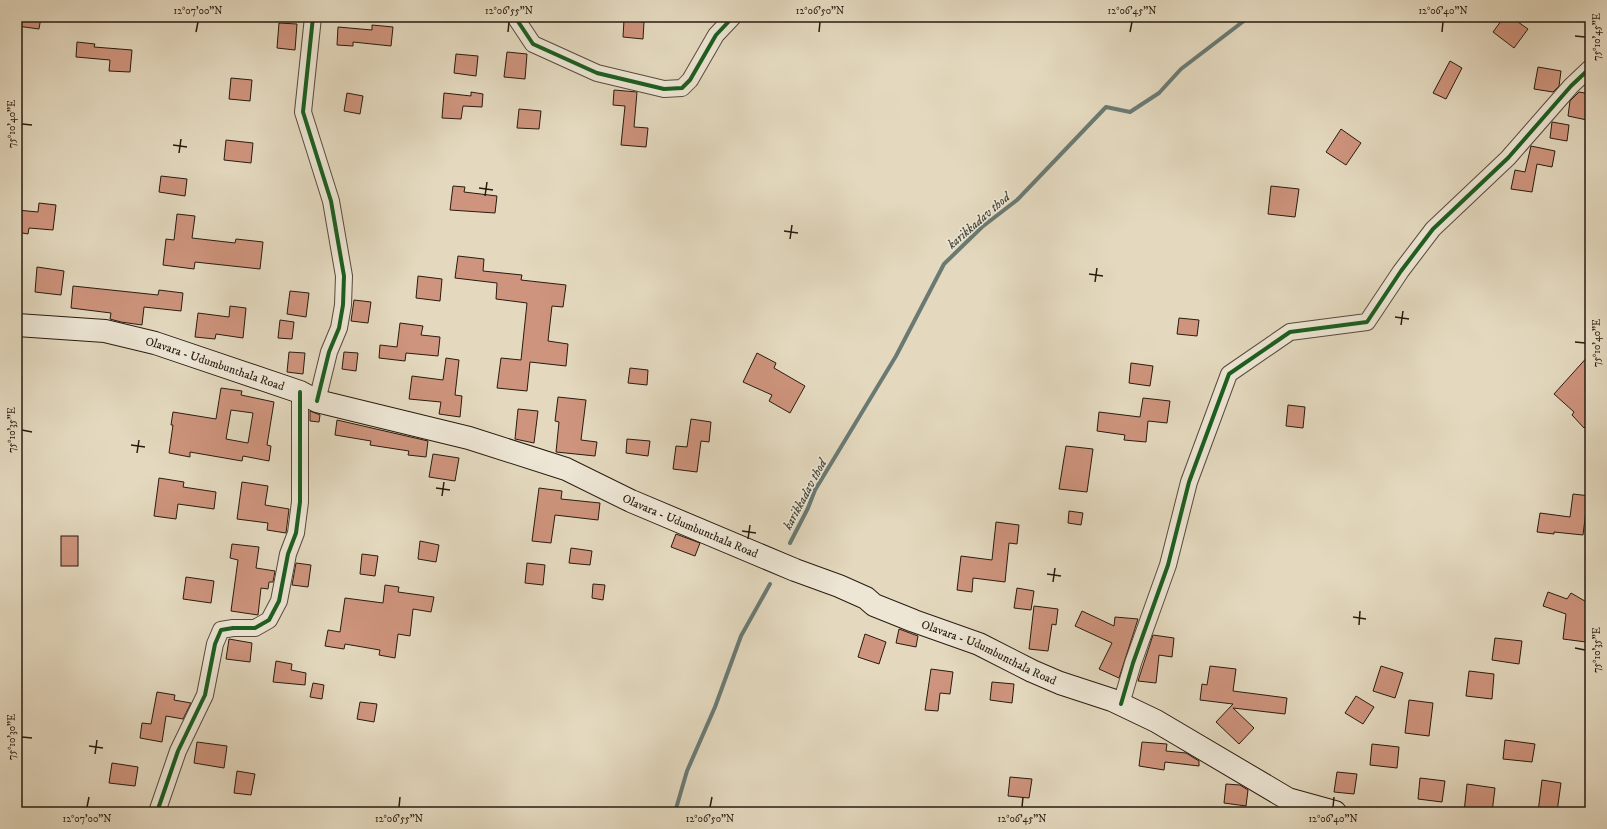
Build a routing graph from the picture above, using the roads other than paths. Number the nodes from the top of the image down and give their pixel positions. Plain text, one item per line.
1 (313, 17) edge
2 (515, 17) edge
3 (733, 17) edge
4 (1590, 68) edge
5 (17, 325) edge
6 (309, 397) junction
7 (1121, 704) junction
8 (157, 812) edge
9 (1335, 812) edge

1 - 6 street
2 - 3 street
4 - 7 street
5 - 6 main road, Olavara - Udumbunthala Road
6 - 7 main road, Olavara - Udumbunthala Road
6 - 8 street
7 - 9 main road, Olavara - Udumbunthala Road

